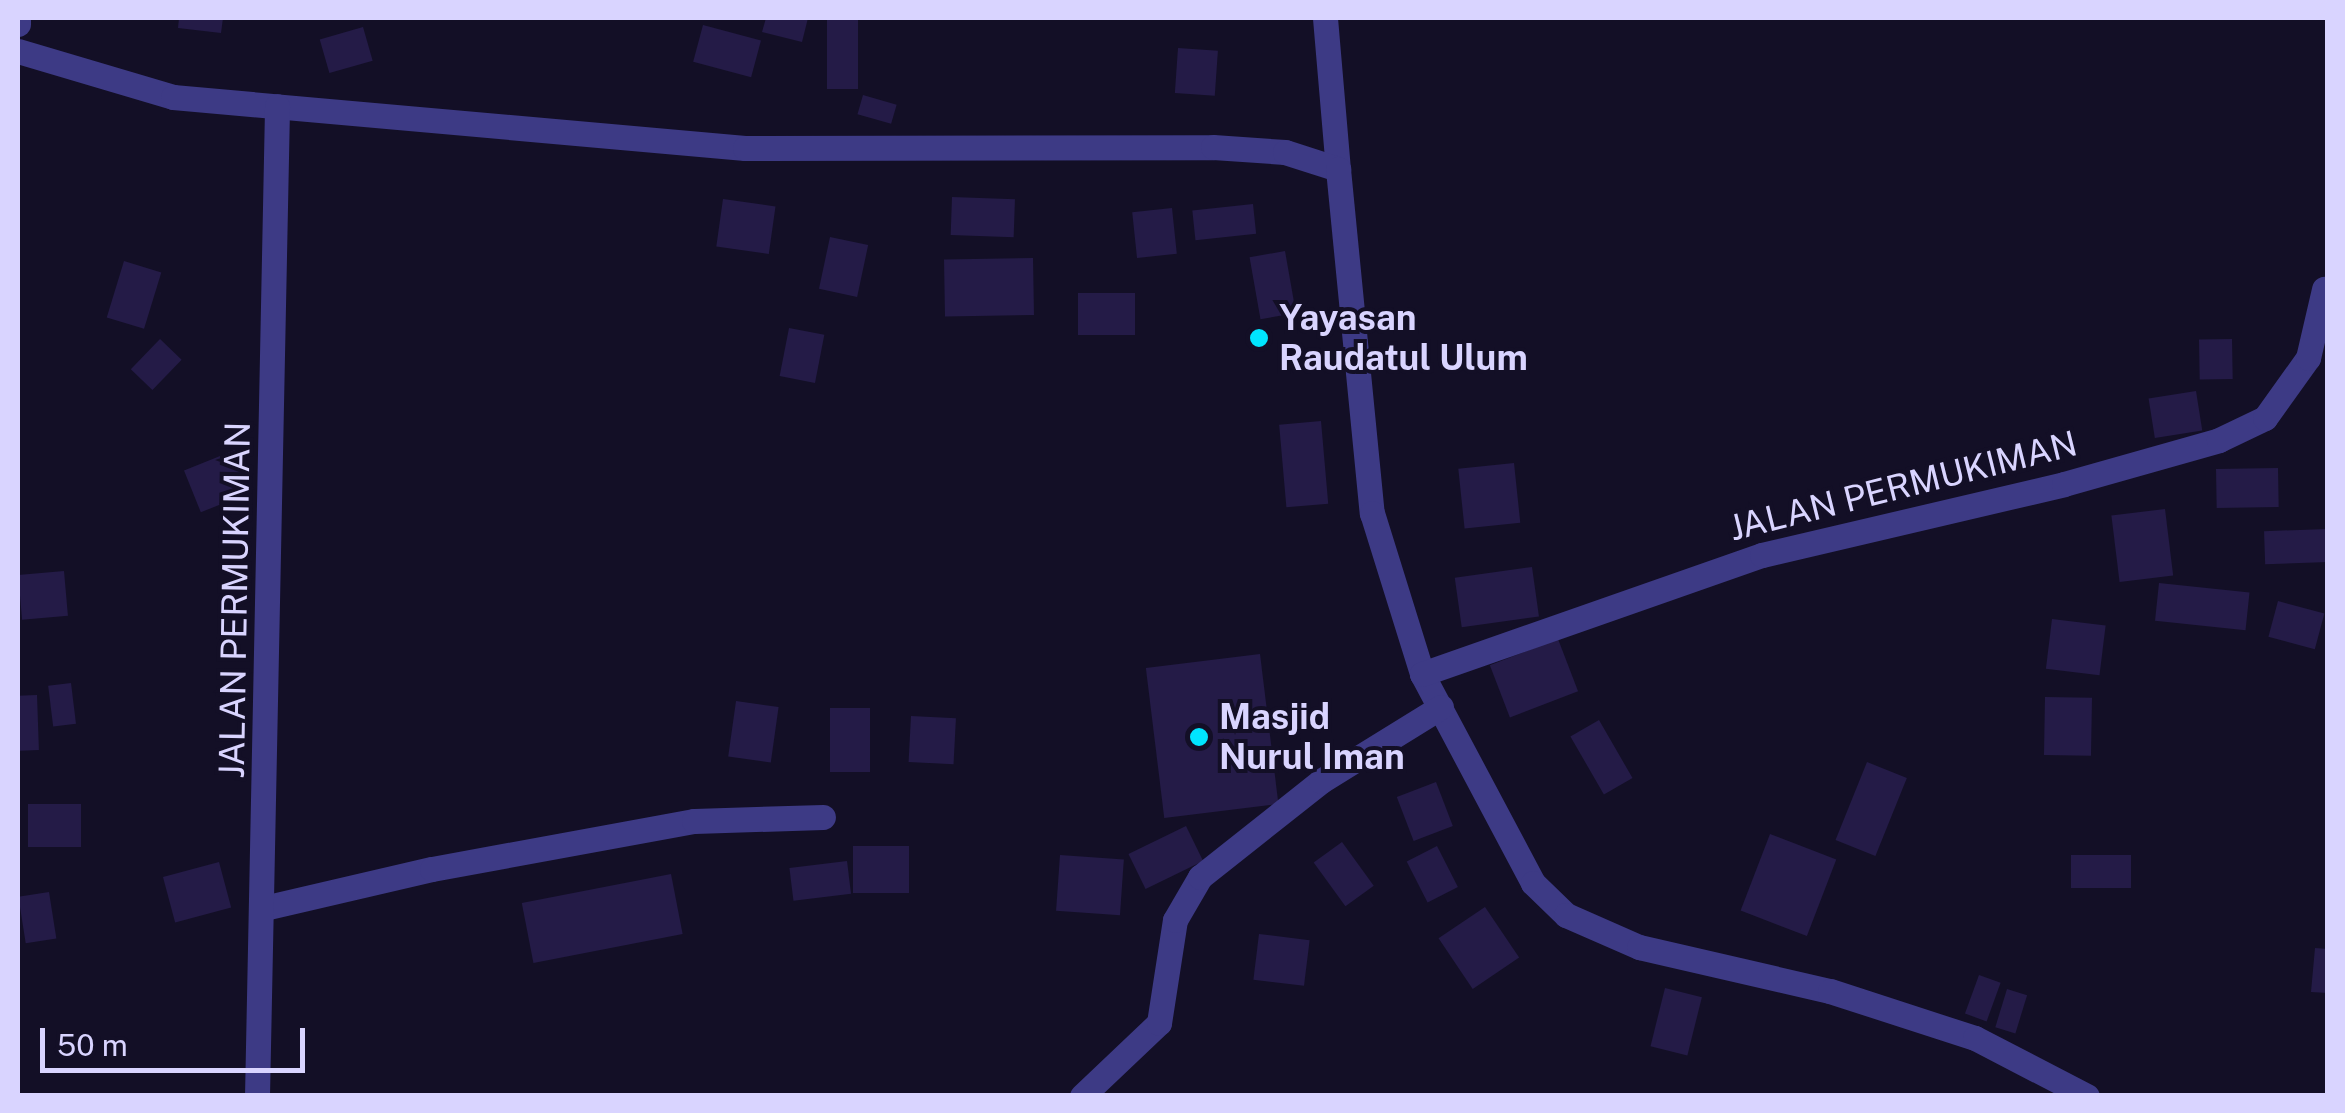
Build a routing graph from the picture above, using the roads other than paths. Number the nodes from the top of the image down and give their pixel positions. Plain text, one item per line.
1 (1325, 18) edge
2 (18, 51) edge
3 (277, 106) junction
4 (1338, 169) junction
5 (2324, 290) dead end
6 (1422, 674) junction
7 (1440, 707) junction
8 (823, 818) dead end
9 (264, 908) junction
10 (257, 1096) edge
11 (1082, 1096) edge
12 (2087, 1096) edge

1 - 4 street
2 - 3 street
3 - 4 street
3 - 9 street, JALAN PERMUKIMAN
4 - 6 street
5 - 6 street, JALAN PERMUKIMAN
6 - 7 street
7 - 11 street
7 - 12 street
8 - 9 street
9 - 10 street, JALAN PERMUKIMAN

